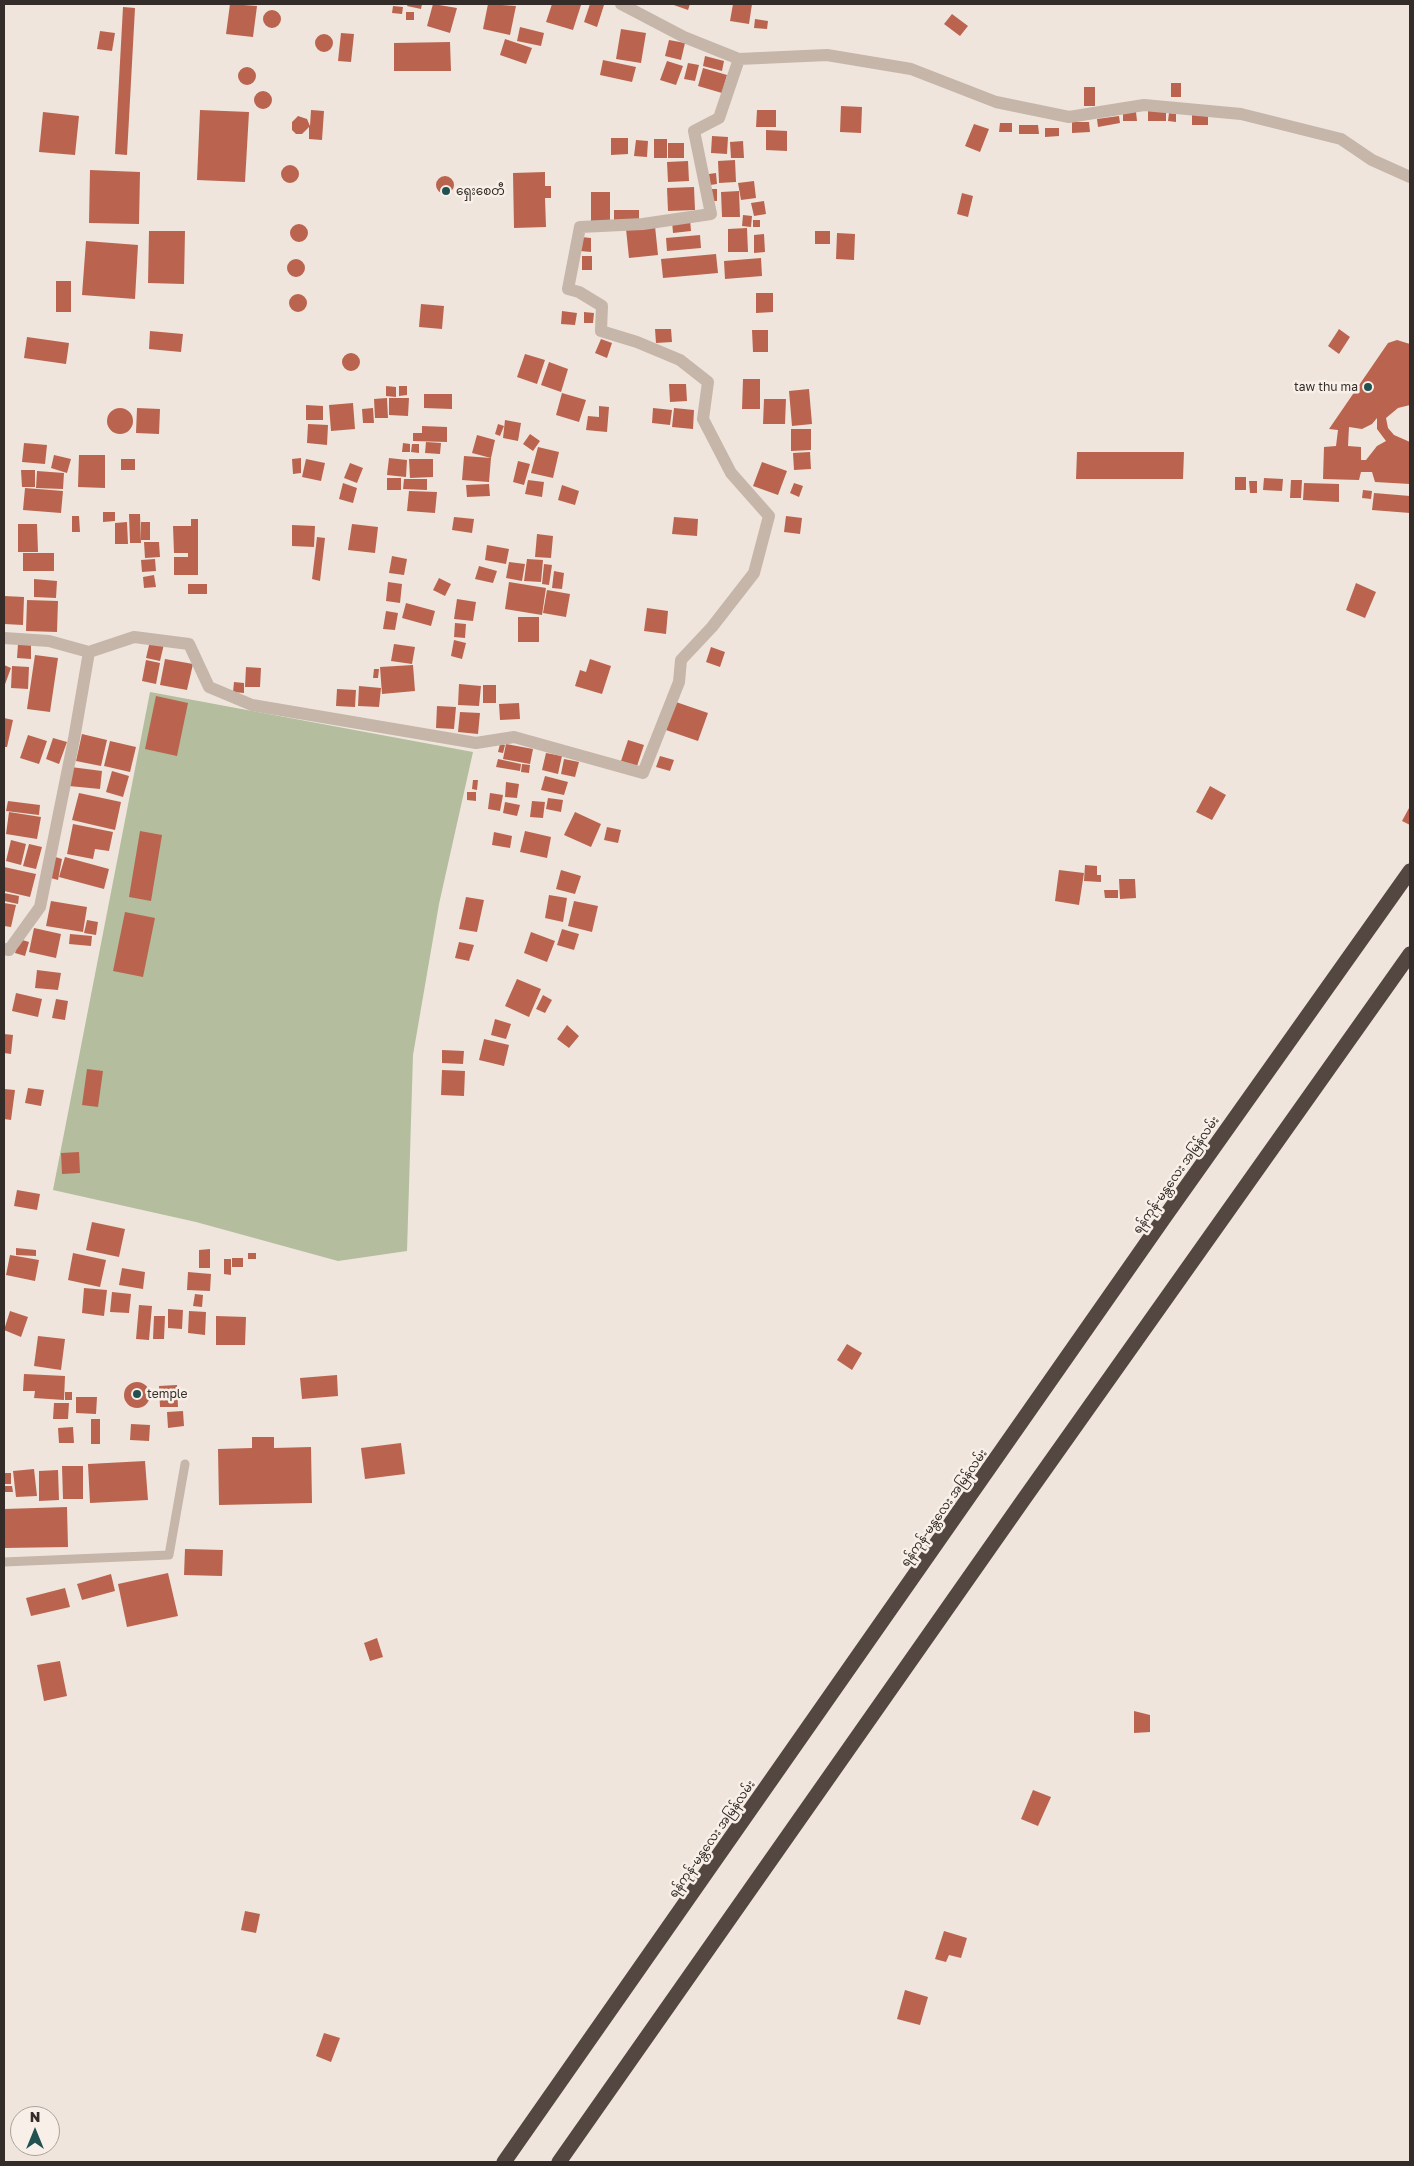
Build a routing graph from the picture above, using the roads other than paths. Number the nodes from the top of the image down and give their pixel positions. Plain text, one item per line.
1 (621, 4) edge
2 (739, 59) junction
3 (1410, 178) edge
4 (4, 638) edge
5 (89, 652) junction
6 (1410, 871) edge
7 (4, 950) edge
8 (1410, 954) edge
9 (185, 1464) dead end
10 (4, 1562) edge
11 (504, 2162) edge
12 (559, 2162) edge

1 - 2 street
2 - 3 street
2 - 5 street
4 - 5 street
5 - 7 street
6 - 11 highway, ရန်ကုန်-မန္တလေး အမြန်လမ်း
8 - 12 highway
9 - 10 lane

